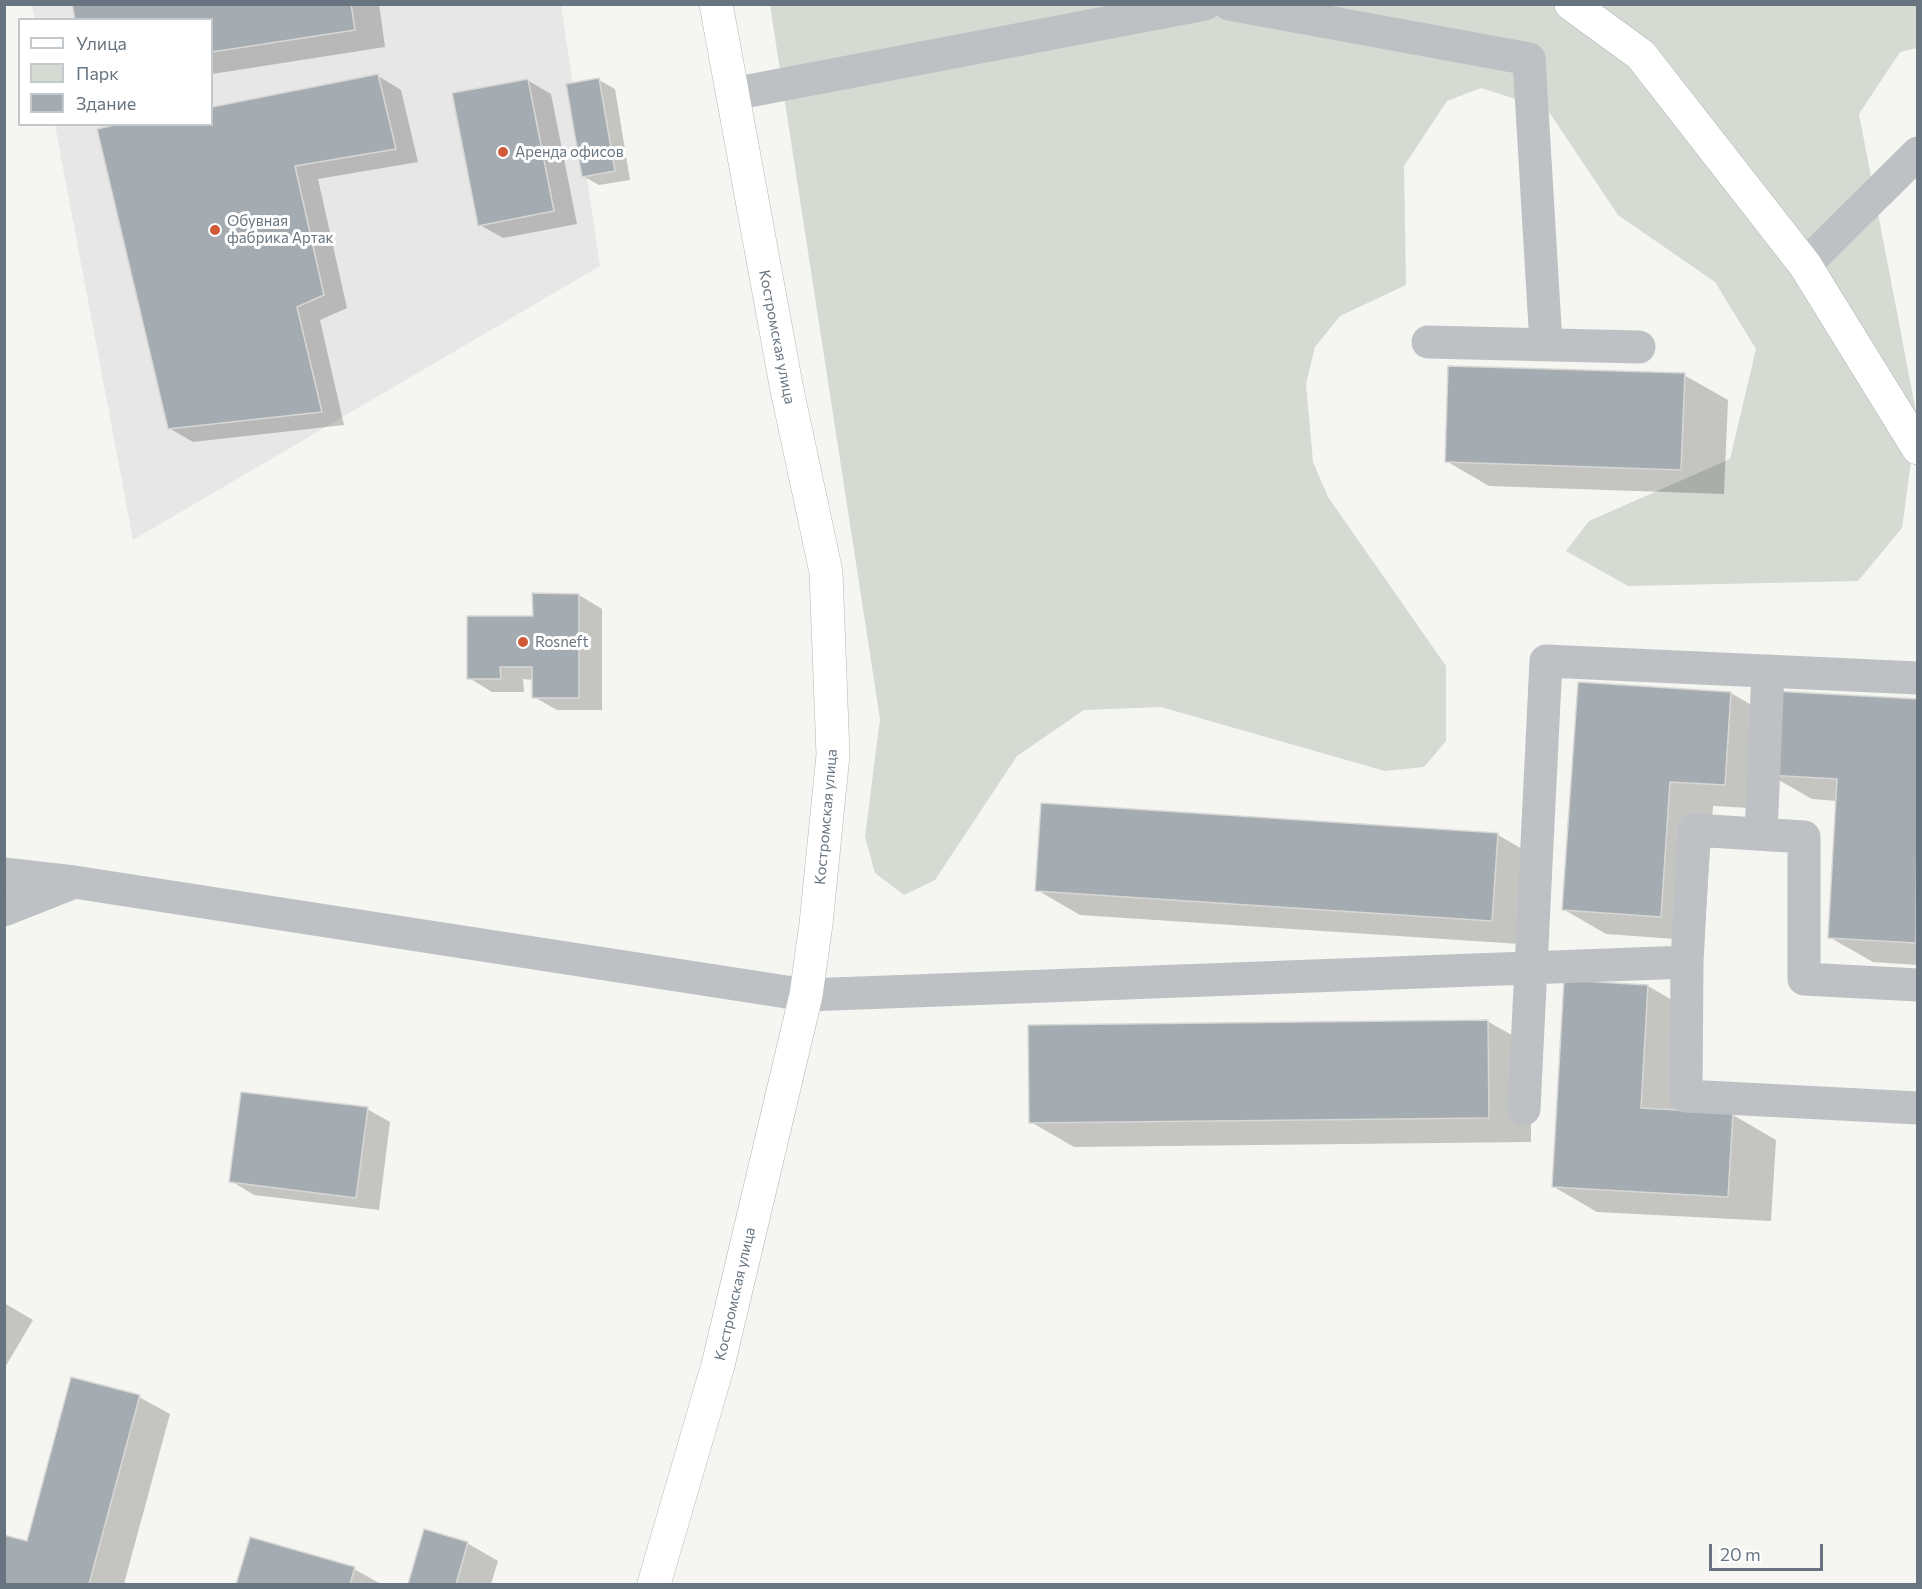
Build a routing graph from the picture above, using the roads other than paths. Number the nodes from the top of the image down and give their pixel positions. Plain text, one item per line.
1 (716, 4) edge
2 (1205, 4) edge
3 (1229, 4) edge
4 (1571, 4) edge
5 (733, 94) junction
6 (1917, 153) edge
7 (1805, 265) junction
8 (1428, 342) dead end
9 (1546, 344) junction
10 (1639, 347) dead end
11 (1917, 448) edge
12 (1768, 671) junction
13 (1917, 678) edge
14 (1761, 834) junction
15 (4, 874) edge
16 (74, 882) junction
17 (4, 910) edge
18 (1687, 962) junction
19 (1531, 968) junction
20 (1917, 985) edge
21 (806, 995) junction
22 (1917, 1107) edge
23 (1524, 1109) dead end
24 (654, 1584) edge

1 - 5 main road, Костромская улица
2 - 5 street
3 - 9 street
4 - 7 main road
5 - 21 main road, Костромская улица
6 - 7 street
7 - 11 main road
8 - 9 street
9 - 10 street
12 - 13 street
12 - 14 street
12 - 19 street
14 - 18 street
14 - 20 street
15 - 16 street
16 - 17 street
16 - 21 street
18 - 19 street
18 - 22 street
19 - 21 street
19 - 23 street
21 - 24 main road, Костромская улица

